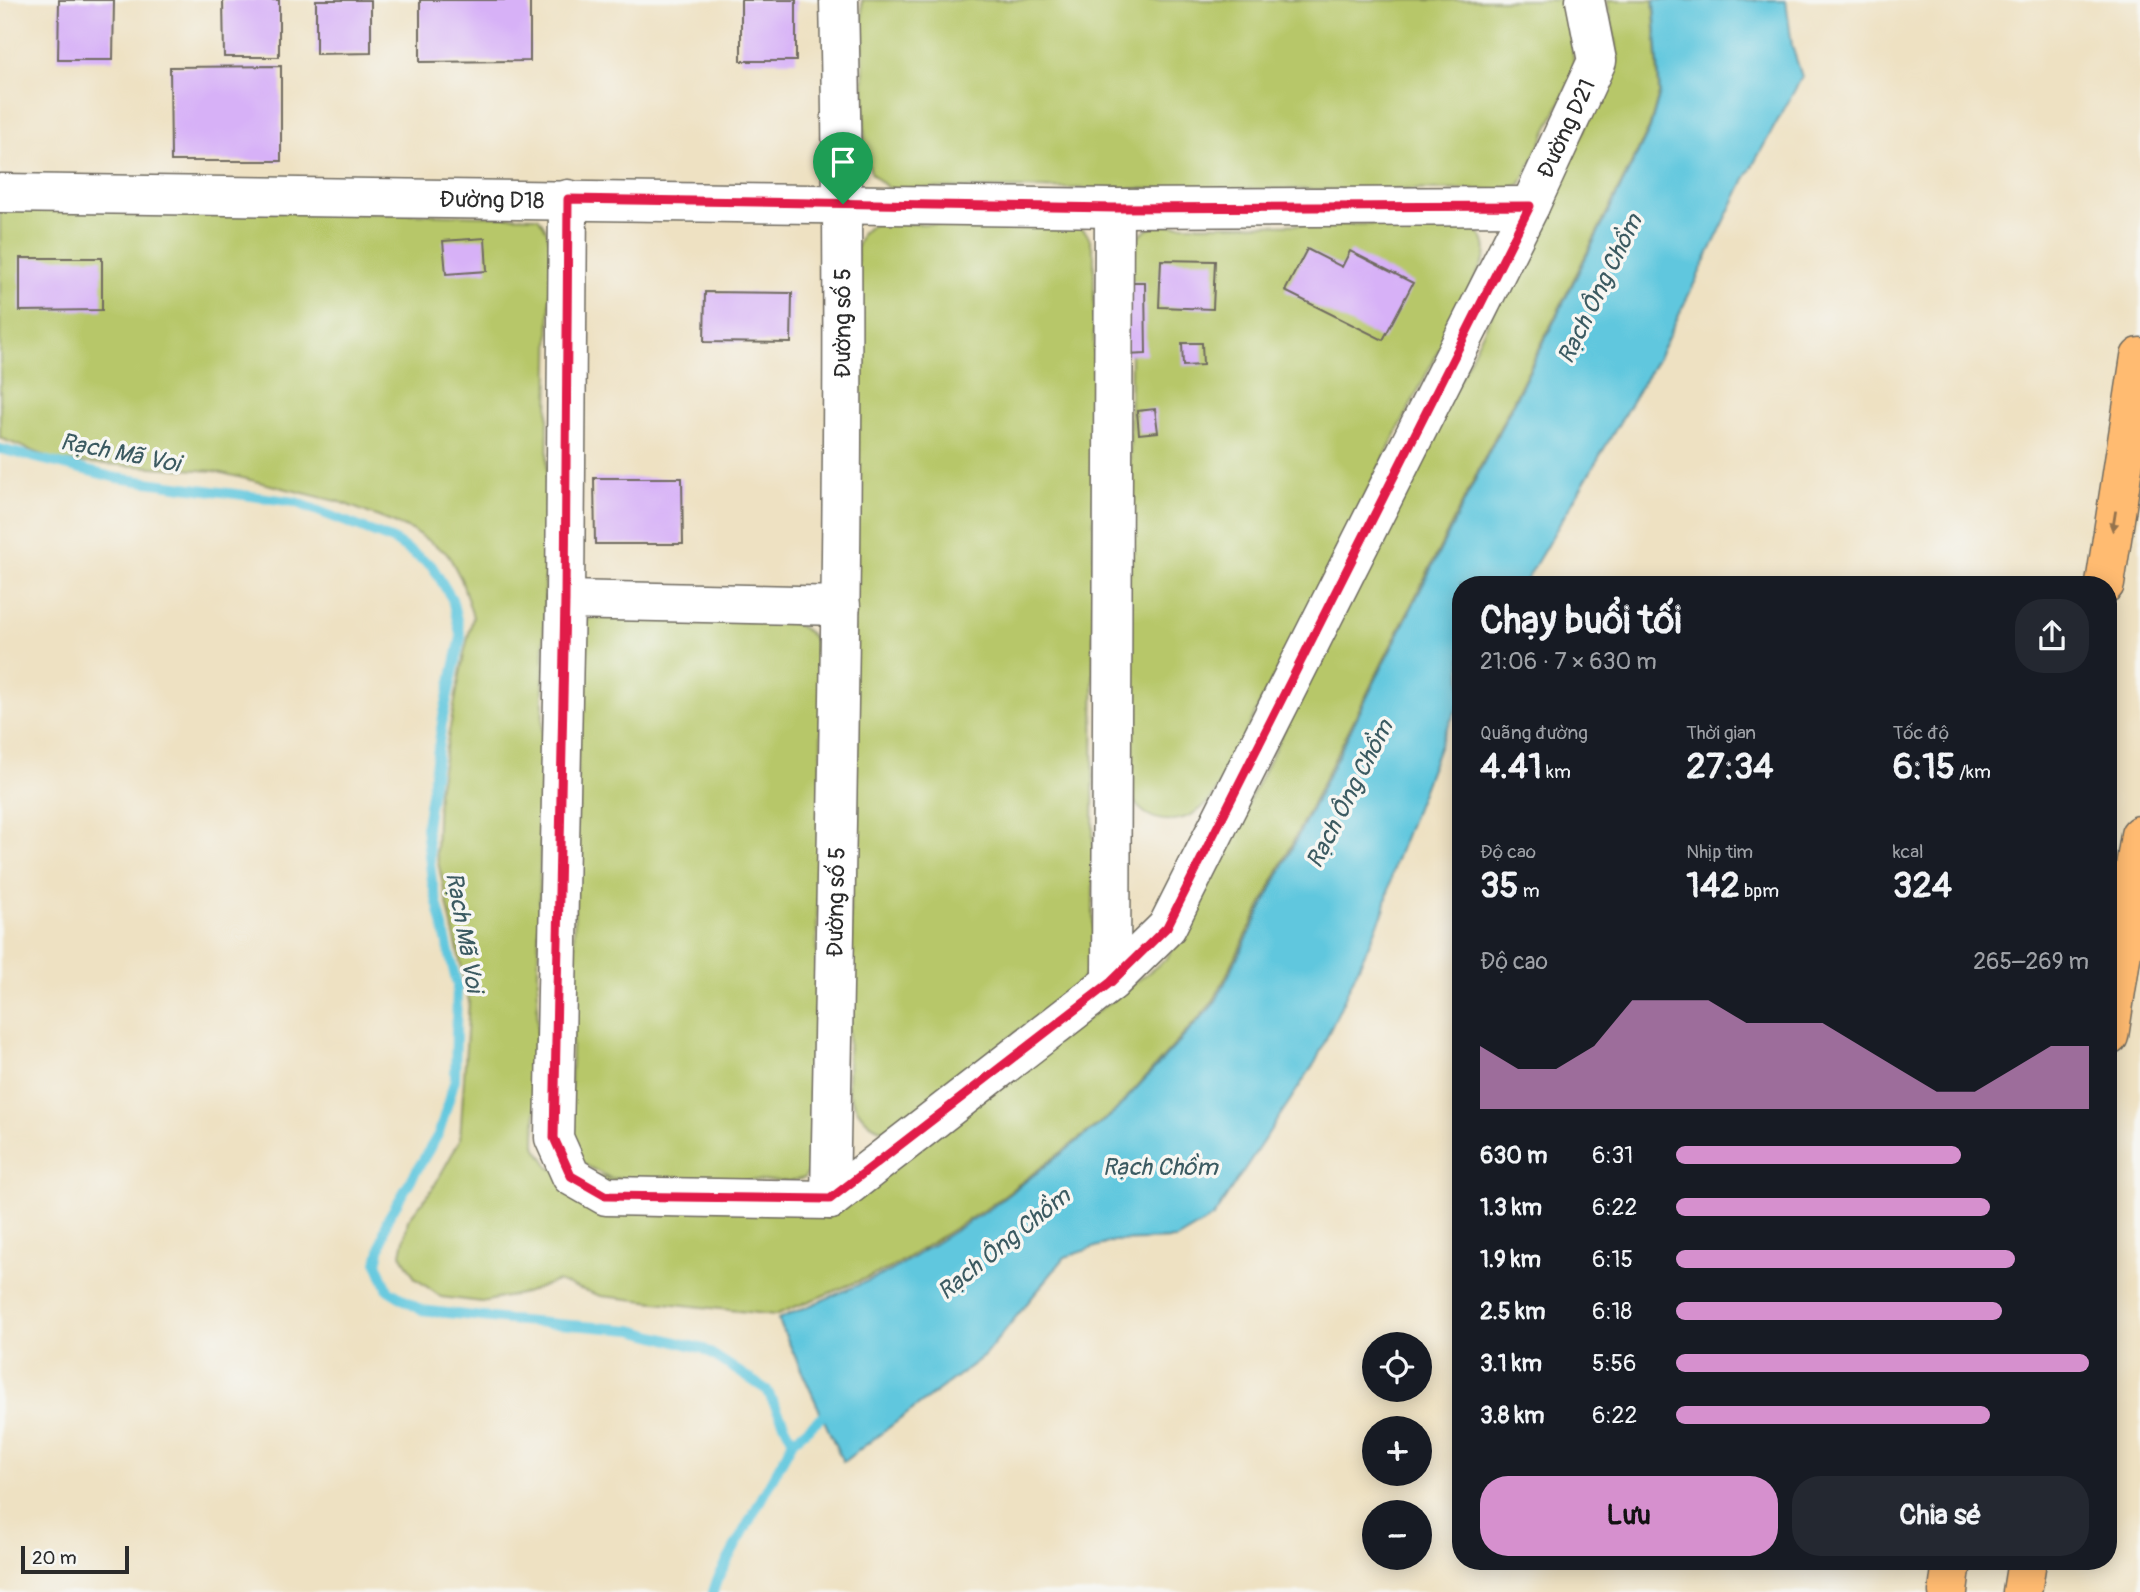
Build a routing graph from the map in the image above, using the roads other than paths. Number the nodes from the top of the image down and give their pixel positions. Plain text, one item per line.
1 (839, 0) edge
2 (1585, 0) edge
3 (0, 193) edge
4 (568, 199) junction
5 (843, 204) junction
6 (1530, 206) junction
7 (1114, 208) junction
8 (2140, 357) edge
9 (2106, 576) edge
10 (565, 600) junction
11 (841, 606) junction
12 (2140, 835) edge
13 (1111, 982) junction
14 (2117, 984) edge
15 (830, 1199) junction
16 (1951, 1570) edge
17 (2026, 1570) edge
18 (1948, 1592) edge
19 (2022, 1592) edge

1 - 5 street, Đường số 5
2 - 6 street, Đường D21
3 - 4 street, Đường D18
4 - 5 street, Đường D18
4 - 10 street
5 - 7 street, Đường D18
5 - 11 street, Đường số 5
6 - 7 street, Đường D18
6 - 13 street, Đường D21
7 - 13 street
8 -> 9 main road
10 - 11 street
10 - 15 street
11 - 15 street, Đường số 5
12 - 14 main road
13 - 15 street, Đường D21
16 - 18 main road
17 - 19 main road

